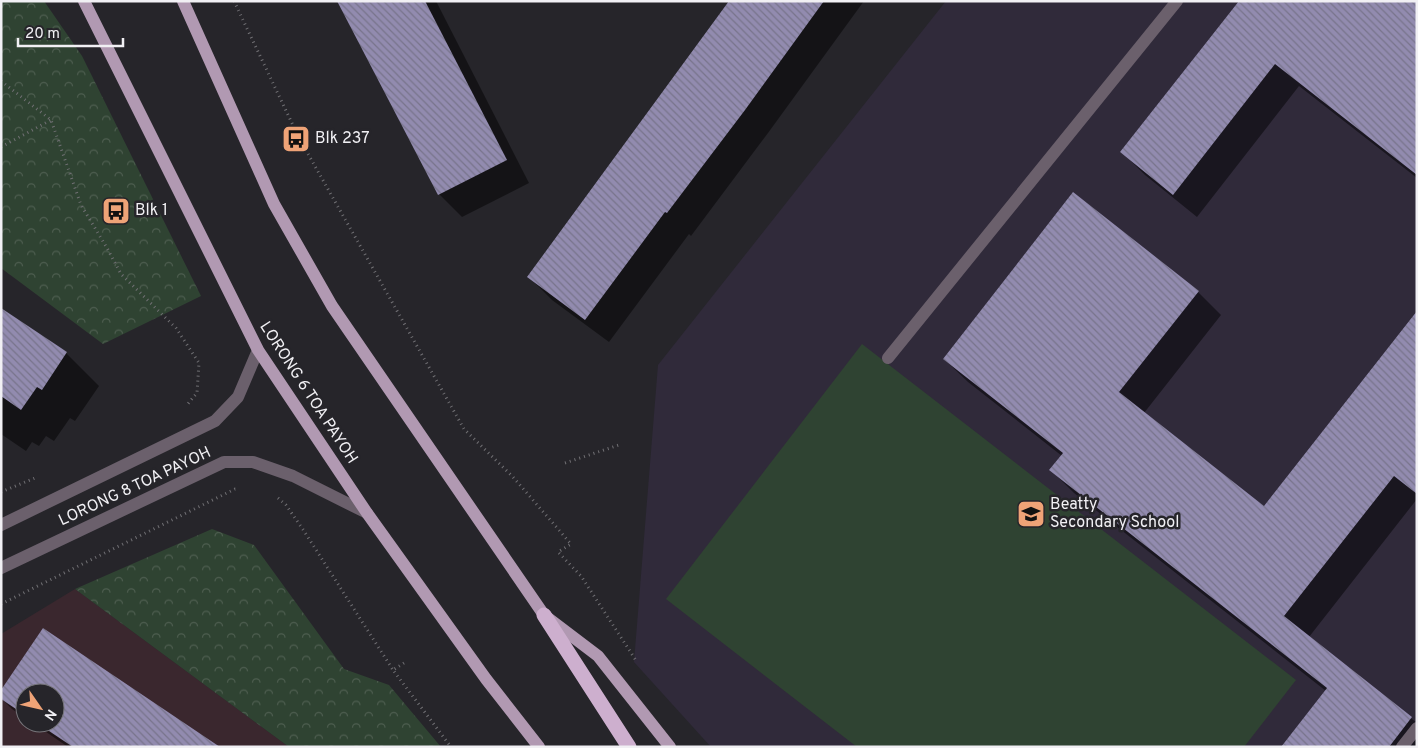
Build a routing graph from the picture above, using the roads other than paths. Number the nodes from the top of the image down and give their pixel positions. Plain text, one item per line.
1 (84, 1) edge
2 (183, 1) edge
3 (1176, 1) edge
4 (258, 350) junction
5 (888, 358) dead end
6 (367, 514) junction
7 (1, 525) edge
8 (1, 568) edge
9 (544, 615) junction
10 (1417, 728) edge
11 (539, 747) edge
12 (629, 747) edge
13 (670, 747) edge
14 (1402, 747) edge

1 - 4 main road, LORONG 6 TOA PAYOH
2 - 9 main road
3 - 5 street
4 - 6 main road, LORONG 6 TOA PAYOH
4 - 7 street, LORONG 8 TOA PAYOH
6 - 8 street, LORONG 8 TOA PAYOH
6 - 11 main road, LORONG 6 TOA PAYOH
9 - 12 highway
9 - 13 main road
10 - 14 street

